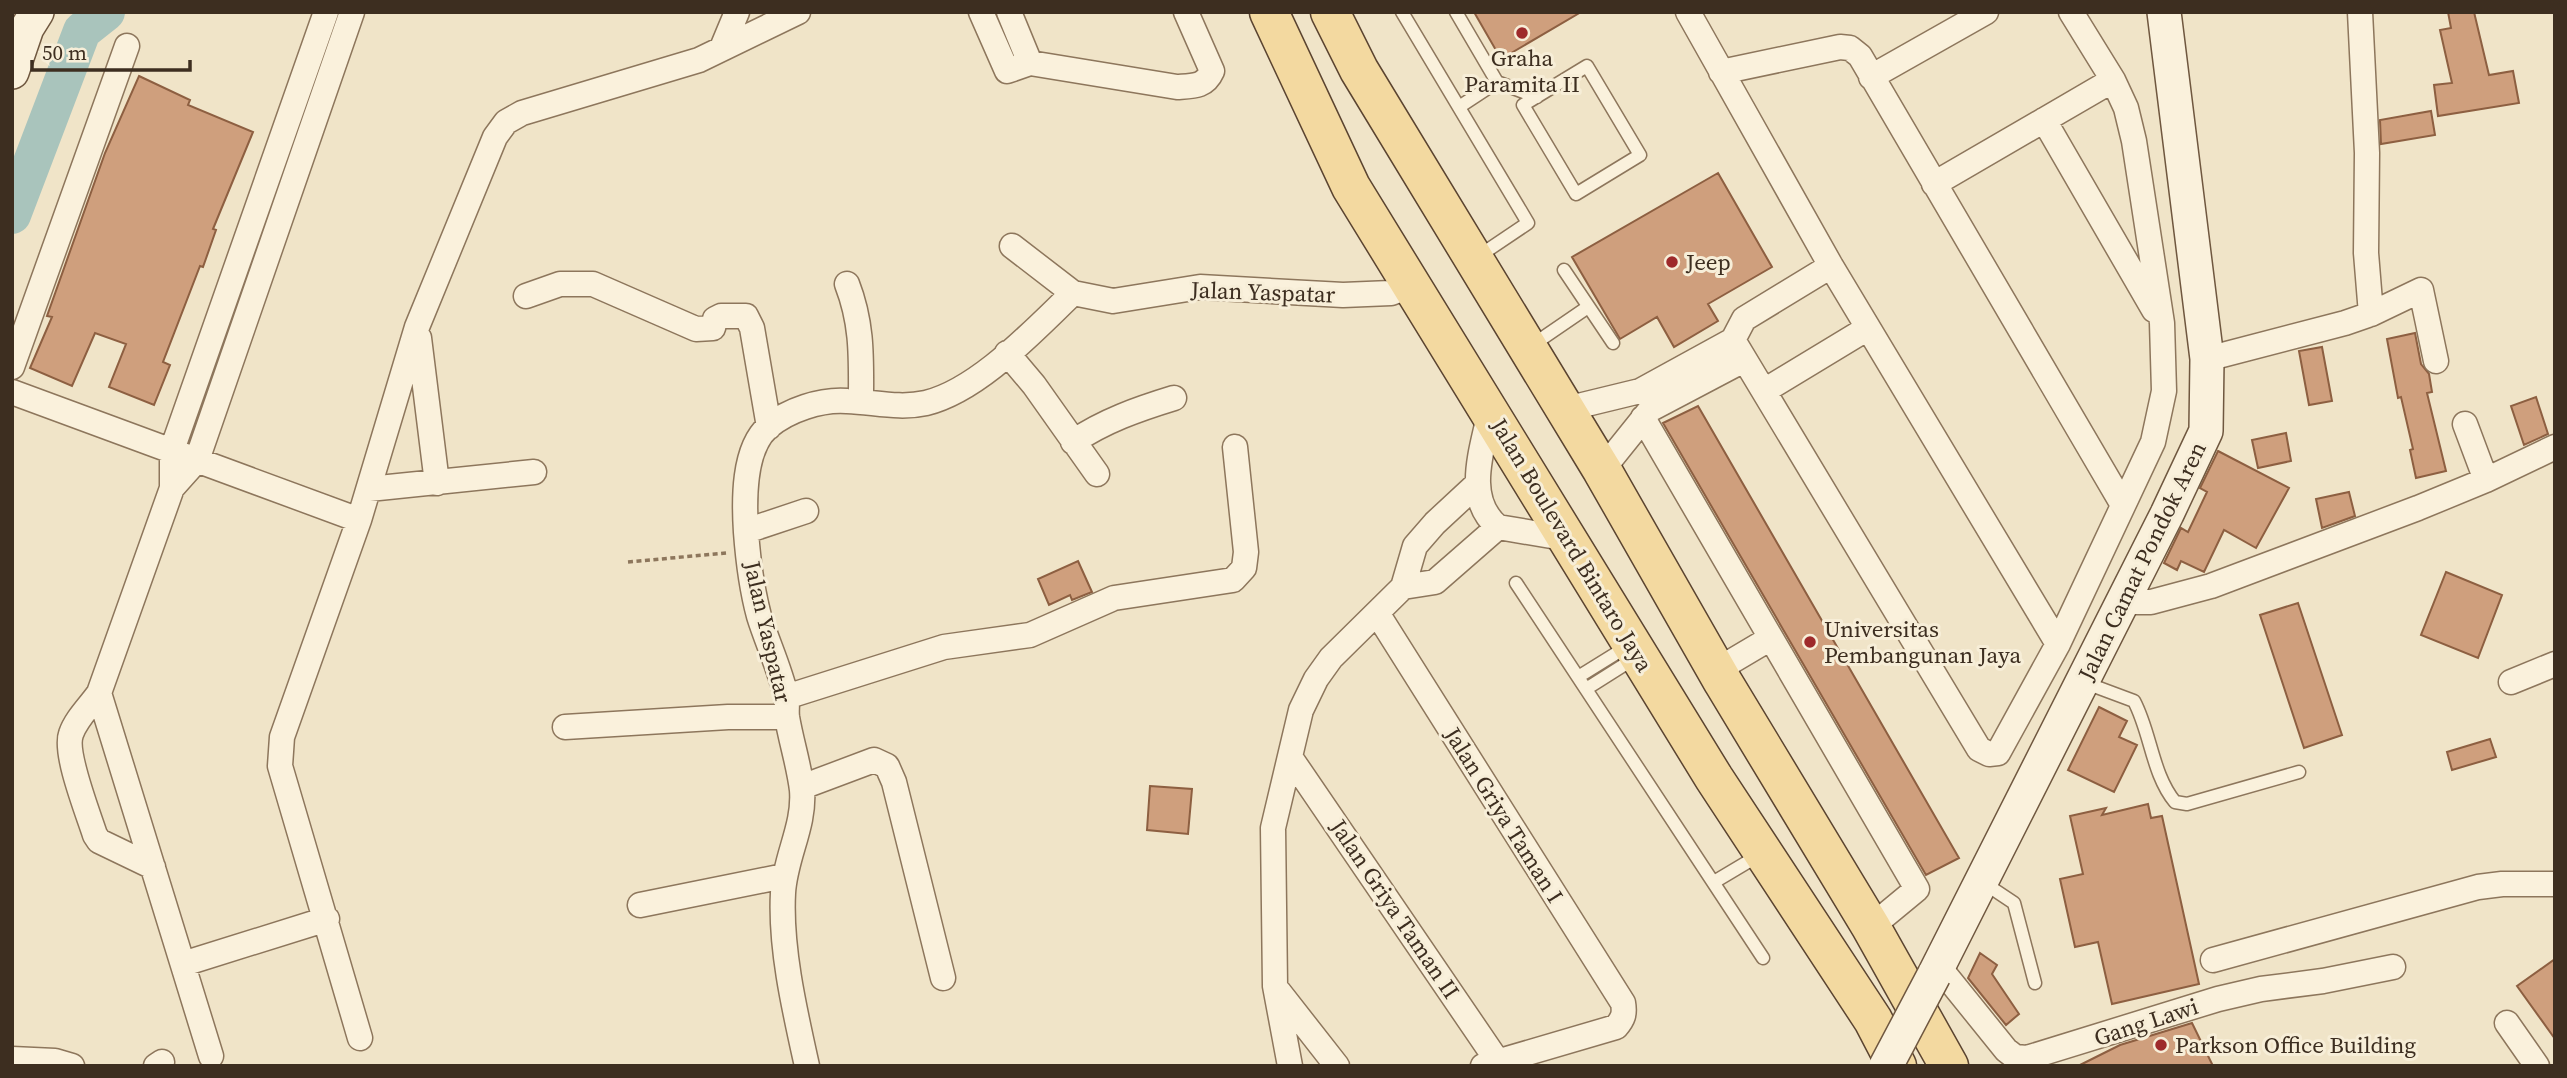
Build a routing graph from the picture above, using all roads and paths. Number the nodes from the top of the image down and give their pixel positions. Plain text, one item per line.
1 (37, 12) edge
2 (326, 12) edge
3 (352, 12) edge
4 (737, 12) edge
5 (798, 12) edge
6 (981, 12) edge
7 (1009, 12) edge
8 (1186, 12) edge
9 (1269, 12) edge
10 (1330, 12) edge
11 (1402, 12) edge
12 (1456, 12) edge
13 (1688, 12) edge
14 (1986, 12) edge
15 (2071, 12) edge
16 (2164, 12) edge
17 (2360, 12) edge
18 (127, 46) dead end
19 (722, 48) junction
20 (1352, 55) junction
21 (1030, 63) junction
22 (12, 72) edge
23 (1721, 72) junction
24 (1871, 77) junction
25 (2113, 80) junction
26 (1497, 82) junction
27 (1302, 85) junction
28 (1537, 97) junction
29 (1459, 107) junction
30 (2044, 120) junction
31 (1934, 184) junction
32 (1012, 246) dead end
33 (1473, 260) junction
34 (1831, 266) junction
35 (1564, 270) dead end
36 (847, 284) dead end
37 (1410, 286) junction
38 (1073, 293) junction
39 (526, 296) dead end
40 (1588, 307) junction
41 (2371, 314) junction
42 (2162, 323) junction
43 (417, 327) junction
44 (1868, 328) junction
45 (1613, 344) dead end
46 (1529, 348) junction
47 (1738, 350) junction
48 (1007, 353) junction
49 (2207, 359) junction
50 (2435, 361) dead end
51 (12, 367) edge
52 (1764, 391) junction
53 (12, 392) edge
54 (1174, 398) dead end
55 (861, 402) junction
56 (1644, 406) junction
57 (1566, 409) junction
58 (1490, 411) junction
59 (2465, 424) dead end
60 (769, 427) junction
61 (1073, 442) junction
62 (1235, 447) dead end
63 (2555, 447) edge
64 (172, 450) junction
65 (197, 460) junction
66 (1602, 470) junction
67 (534, 472) dead end
68 (1097, 474) dead end
69 (2486, 480) junction
70 (437, 483) junction
71 (1476, 485) junction
72 (172, 488) junction
73 (369, 489) junction
74 (2123, 505) junction
75 (806, 511) dead end
76 (359, 520) junction
77 (1498, 527) junction
78 (1569, 540) junction
79 (747, 541) junction
80 (628, 562) dead end
81 (1516, 583) dead end
82 (1403, 587) junction
83 (2124, 598) junction
84 (1377, 612) junction
85 (1774, 644) junction
86 (2057, 644) junction
87 (1635, 650) junction
88 (2555, 664) edge
89 (1720, 676) junction
90 (2082, 681) junction
91 (2511, 682) dead end
92 (1582, 683) junction
93 (99, 693) junction
94 (787, 707) junction
95 (565, 727) dead end
96 (1290, 757) junction
97 (2299, 772) dead end
98 (802, 787) junction
99 (1762, 849) junction
100 (153, 867) junction
101 (784, 876) junction
102 (1712, 879) junction
103 (1982, 881) junction
104 (2555, 884) edge
105 (640, 905) dead end
106 (327, 919) junction
107 (1871, 927) junction
108 (1763, 958) dead end
109 (2213, 960) dead end
110 (183, 964) junction
111 (2393, 967) dead end
112 (1937, 971) junction
113 (943, 978) dead end
114 (2035, 983) dead end
115 (1275, 986) junction
116 (2507, 1023) dead end
117 (360, 1038) dead end
118 (211, 1056) dead end
119 (12, 1059) edge
120 (1491, 1064) edge
121 (72, 1066) edge
122 (807, 1066) edge
123 (1290, 1066) edge
124 (1336, 1066) edge
125 (1886, 1066) edge
126 (1897, 1066) edge
127 (1949, 1066) edge
128 (2537, 1066) edge

1 - 22 main road
2 - 64 street
3 - 65 street
4 - 19 street
5 - 19 street
6 - 21 street
7 - 21 street
8 - 21 street
9 - 27 main road, Jalan Boulevard Bintaro Jaya
10 - 20 main road
11 - 29 lane
12 - 26 lane
13 - 23 street
14 - 24 street
15 - 25 street
16 - 49 main road, Jalan Camat Pondok Aren
17 - 41 street
18 - 51 street
19 - 43 street
20 - 27 main road
20 - 33 main road
23 - 24 street
23 - 34 street
24 - 31 street
25 - 30 street
25 - 42 street
26 - 28 lane
26 - 29 lane
27 - 37 main road, Jalan Boulevard Bintaro Jaya
28 - 28 lane
29 - 33 lane
30 - 31 street
30 - 42 street
31 - 74 street
32 - 38 street
33 - 46 main road
34 - 44 street
34 - 47 street
35 - 40 lane
36 - 55 street
37 - 38 street, Jalan Yaspatar
37 - 58 main road, Jalan Boulevard Bintaro Jaya
38 - 48 street, Jalan Yaspatar
39 - 60 street
40 - 45 lane
40 - 46 lane
41 - 49 street
41 - 50 street
42 - 74 street
43 - 70 street
43 - 73 street
44 - 52 street
44 - 86 street
46 - 57 main road
47 - 52 street
47 - 56 street
48 - 55 street, Jalan Yaspatar
48 - 61 street
49 - 83 main road, Jalan Camat Pondok Aren
52 - 86 street
53 - 64 street
54 - 61 street
55 - 60 street, Jalan Yaspatar
56 - 57 street
56 - 66 street
56 - 85 street
57 - 66 main road
58 - 71 street
58 - 78 main road, Jalan Boulevard Bintaro Jaya
59 - 69 street
60 - 79 street, Jalan Yaspatar
61 - 68 street
62 - 94 street
63 - 69 street
64 - 65 street
64 - 72 street
65 - 72 street
65 - 76 street
66 - 89 main road
67 - 70 street
69 - 83 street
70 - 73 street
71 - 77 street
71 - 82 street
72 - 93 street
73 - 76 street
74 - 86 street
75 - 79 street
76 - 106 street
77 - 78 street
77 - 82 street
78 - 87 main road, Jalan Boulevard Bintaro Jaya
79 - 80 path
79 - 94 street, Jalan Yaspatar
81 - 92 lane
82 - 84 street
83 - 90 main road, Jalan Camat Pondok Aren
84 - 96 street
84 - 120 street, Jalan Griya Taman I
85 - 89 street
85 - 107 street
87 - 92 lane
87 - 99 main road, Jalan Boulevard Bintaro Jaya
88 - 91 street
89 - 107 main road
90 - 97 lane
90 - 103 main road, Jalan Camat Pondok Aren
92 - 102 lane
93 - 100 street
93 - 100 street
94 - 95 street
94 - 98 street, Jalan Yaspatar
96 - 115 street
96 - 120 street, Jalan Griya Taman II
98 - 101 street, Jalan Yaspatar
98 - 113 street
99 - 102 lane
99 - 126 main road, Jalan Boulevard Bintaro Jaya
100 - 110 street
101 - 105 street
101 - 122 street, Jalan Yaspatar
102 - 108 lane
103 - 112 main road, Jalan Camat Pondok Aren
103 - 114 lane
104 - 109 street
106 - 110 street
106 - 117 street
107 - 127 main road
110 - 118 street
111 - 112 street, Gang Lawi
112 - 125 main road, Jalan Camat Pondok Aren, bridge
115 - 123 street
115 - 124 street
116 - 128 street
119 - 121 street

